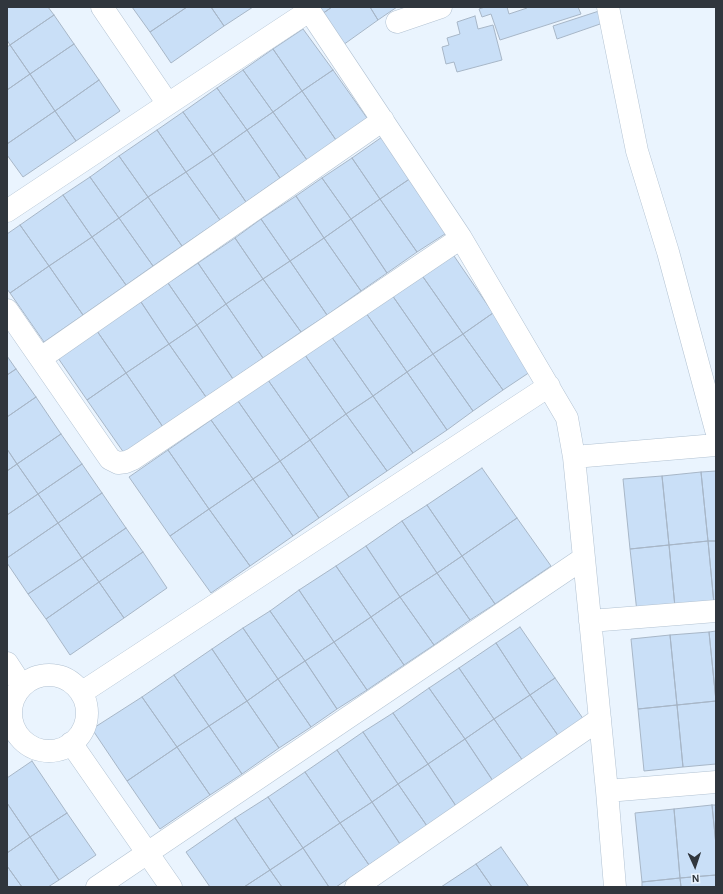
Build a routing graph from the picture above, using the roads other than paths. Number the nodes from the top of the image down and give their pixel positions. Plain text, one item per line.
1 (102, 7) edge
2 (441, 7) edge
3 (608, 7) edge
4 (308, 9) edge
5 (397, 22) dead end
6 (168, 104) junction
7 (383, 120) junction
8 (7, 211) edge
9 (461, 238) junction
10 (7, 310) edge
11 (41, 358) junction
12 (549, 386) junction
13 (716, 430) edge
14 (716, 445) edge
15 (574, 458) junction
16 (584, 558) junction
17 (716, 611) edge
18 (590, 621) junction
19 (7, 663) edge
20 (22, 686) junction
21 (81, 693) junction
22 (600, 719) junction
23 (11, 735) edge
24 (71, 743) junction
25 (716, 782) edge
26 (607, 791) junction
27 (147, 853) junction
28 (97, 887) edge
29 (171, 887) edge
30 (356, 887) edge
31 (615, 887) edge

1 - 6 street
2 - 5 street
3 - 13 street
4 - 6 street
4 - 7 street
6 - 8 street
7 - 9 street
7 - 11 street
9 - 11 street
9 - 12 street
10 - 11 street
12 - 15 street
12 - 21 street
14 - 15 street
15 - 16 street
16 - 18 street
16 - 27 street
17 - 18 street
18 - 22 street
19 - 20 street
20 - 21 street
20 - 23 street
21 - 24 street
22 - 26 street
22 - 30 street
23 - 24 street
24 - 27 street
25 - 26 street
26 - 31 street
27 - 28 street
27 - 29 street

